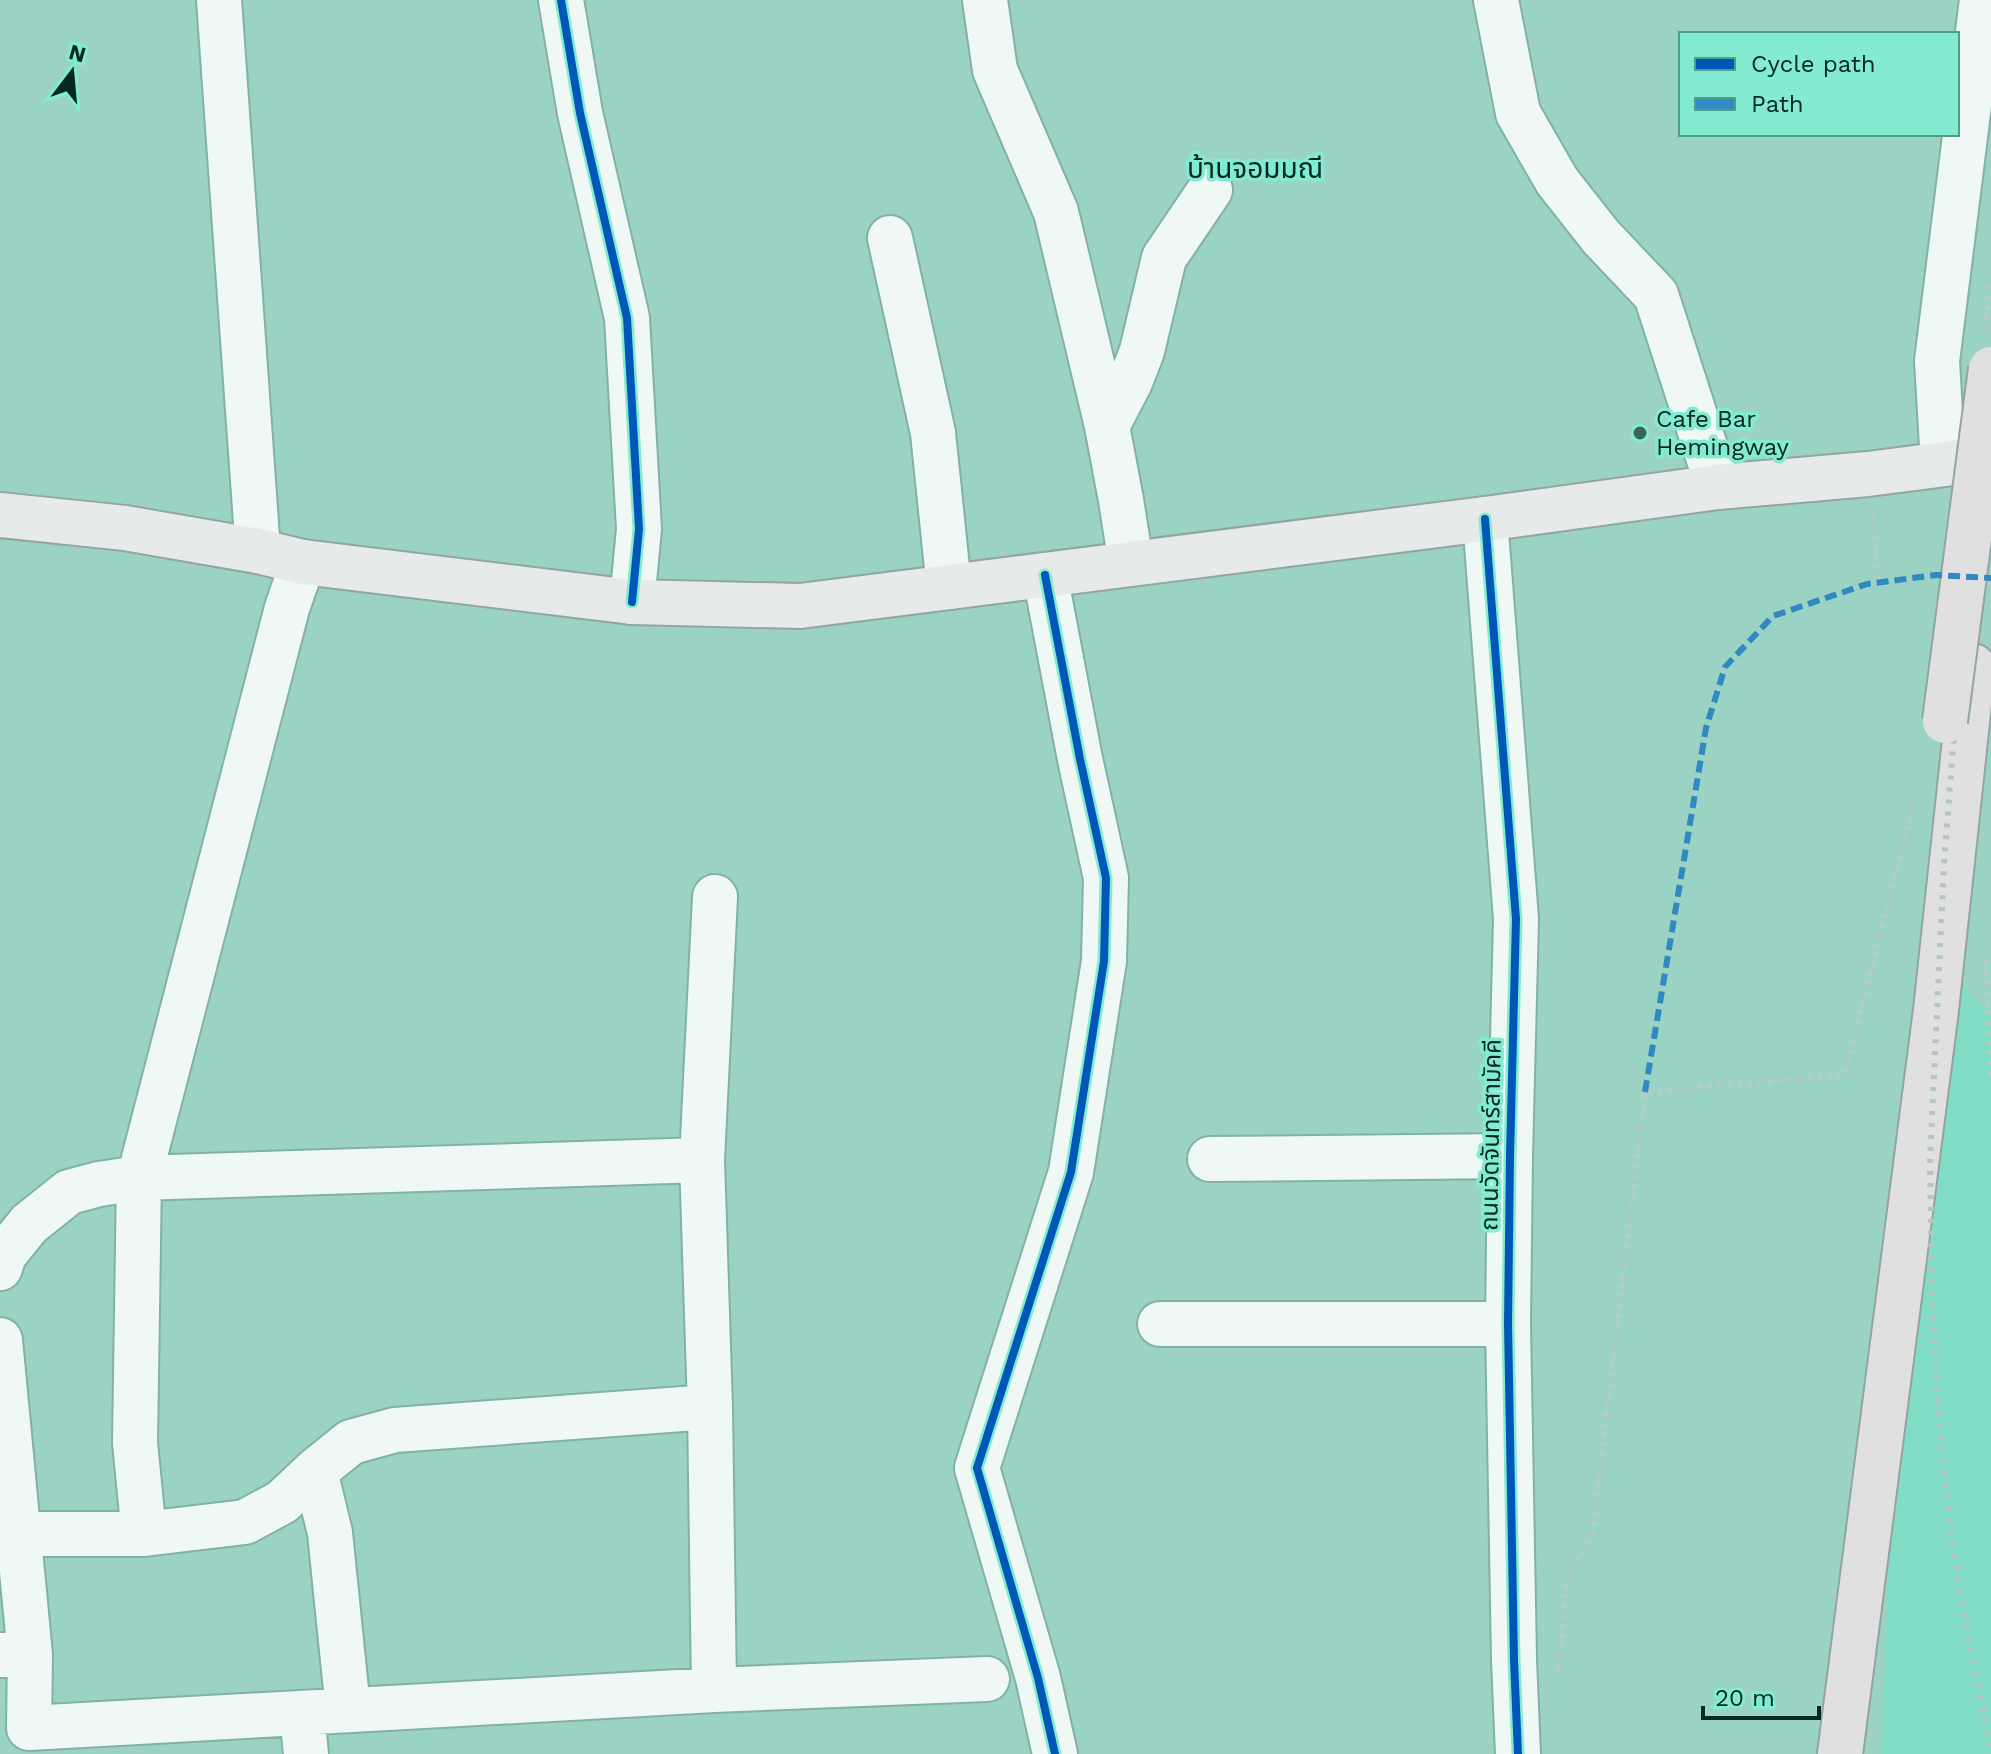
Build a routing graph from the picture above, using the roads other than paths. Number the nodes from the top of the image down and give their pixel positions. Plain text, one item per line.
1 (219, 0) edge
2 (561, 0) edge
3 (985, 0) edge
4 (1496, 0) edge
5 (1982, 0) edge
6 (1210, 190) dead end
7 (890, 238) dead end
8 (1991, 369) edge
9 (1107, 426) junction
10 (1991, 458) edge
11 (1943, 464) junction
12 (1718, 487) junction
13 (0, 515) edge
14 (1485, 519) junction
15 (1991, 528) edge
16 (258, 551) junction
17 (303, 562) junction
18 (1131, 563) junction
19 (1045, 575) junction
20 (949, 587) junction
21 (632, 602) junction
22 (1956, 722) junction
23 (715, 897) dead end
24 (1510, 1156) junction
25 (1210, 1159) dead end
26 (702, 1160) junction
27 (139, 1178) junction
28 (0, 1268) edge
29 (1160, 1324) dead end
30 (1508, 1324) junction
31 (0, 1340) edge
32 (710, 1407) junction
33 (315, 1471) junction
34 (20, 1534) junction
35 (144, 1534) junction
36 (15, 1655) edge
37 (987, 1679) dead end
38 (714, 1690) junction
39 (348, 1709) junction
40 (304, 1734) edge
41 (28, 1741) edge
42 (1055, 1754) edge
43 (1518, 1754) edge
44 (1814, 1754) edge
45 (1840, 1754) edge

1 - 16 street
2 - 21 street
3 - 9 street
4 - 12 street
5 - 11 street
6 - 9 street
7 - 20 street
8 - 22 highway, bridge
9 - 18 street
10 - 11 main road
11 - 12 main road
12 - 14 main road
13 - 16 main road
14 - 18 main road
14 - 24 street, ถนนวัดจันทร์สามัคคี
15 - 22 highway
16 - 17 main road
17 - 21 main road
17 - 27 street
18 - 19 main road
19 - 20 main road
19 - 42 street
20 - 21 main road
22 - 44 highway
22 - 45 highway
23 - 26 street
24 - 25 street
24 - 30 street, ถนนวัดจันทร์สามัคคี
26 - 27 street
26 - 32 street
27 - 28 street
27 - 35 street
29 - 30 street
30 - 43 street, ถนนวัดจันทร์สามัคคี
31 - 34 street
32 - 33 street
32 - 38 street
33 - 35 street
33 - 39 street
34 - 35 street
34 - 36 street
36 - 41 street
37 - 38 street
38 - 39 street
39 - 40 street
40 - 41 street

